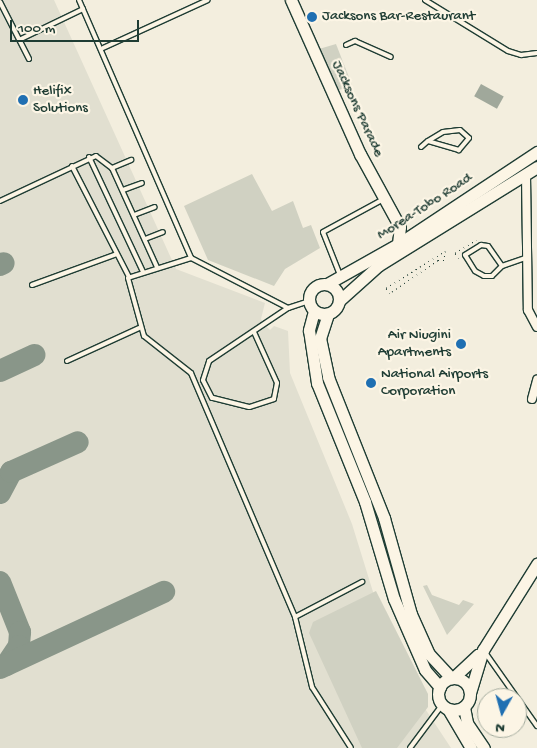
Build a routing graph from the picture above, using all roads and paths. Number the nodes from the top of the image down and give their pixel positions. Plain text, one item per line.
1 (79, 0) edge
2 (208, 0) edge
3 (291, 0) edge
4 (425, 0) edge
5 (0, 2) edge
6 (83, 9) junction
7 (21, 39) junction
8 (346, 45) dead end
9 (103, 48) junction
10 (537, 53) edge
11 (391, 57) dead end
12 (29, 59) dead end
13 (428, 141) junction
14 (421, 147) dead end
15 (537, 152) edge
16 (89, 157) junction
17 (132, 160) dead end
18 (72, 166) junction
19 (537, 167) edge
20 (112, 168) junction
21 (526, 175) junction
22 (142, 183) dead end
23 (123, 190) junction
24 (384, 199) junction
25 (0, 201) edge
26 (155, 207) dead end
27 (134, 215) junction
28 (400, 227) junction
29 (417, 231) junction
30 (163, 232) dead end
31 (145, 239) junction
32 (398, 244) junction
33 (117, 254) junction
34 (528, 257) junction
35 (191, 258) junction
36 (440, 260) joint
37 (502, 266) junction
38 (157, 267) junction
39 (143, 272) junction
40 (129, 277) junction
41 (341, 277) junction
42 (327, 284) junction
43 (32, 285) dead end
44 (340, 300) junction
45 (312, 306) junction
46 (288, 308) junction
47 (328, 314) junction
48 (537, 327) edge
49 (139, 328) junction
50 (254, 332) junction
51 (67, 361) dead end
52 (537, 380) edge
53 (532, 399) dead end
54 (537, 564) edge
55 (362, 582) dead end
56 (295, 617) junction
57 (483, 650) junction
58 (452, 678) junction
59 (440, 687) junction
60 (470, 693) junction
61 (445, 707) junction
62 (464, 707) junction
63 (537, 726) edge
64 (351, 748) edge
65 (410, 748) edge
66 (471, 748) edge
67 (484, 748) edge

1 - 6 lane
2 - 9 lane
3 - 24 main road, Jacksons Parade
4 - 10 lane
5 - 7 lane
6 - 7 lane
6 - 9 lane
7 - 12 lane
8 - 11 lane
9 - 35 lane
13 - 13 lane
13 - 14 lane
15 - 29 main road, Morea-Tobo Road
16 - 18 lane
16 - 20 lane
16 - 39 lane
17 - 20 lane
18 - 25 lane
18 - 33 lane
19 - 21 main road, Morea-Tobo Road
20 - 23 lane
21 - 34 street
21 - 44 main road, Morea-Tobo Road
22 - 23 lane
23 - 27 lane
24 - 28 main road, Jacksons Parade
24 - 41 lane
26 - 27 lane
27 - 31 lane
28 - 29 main road
28 - 32 main road
29 - 32 main road, Morea-Tobo Road
30 - 31 lane
31 - 38 lane
32 - 41 main road, Morea-Tobo Road
33 - 40 lane
33 - 43 lane
34 - 37 lane
34 - 48 street
35 - 38 lane
35 - 46 lane
36 - 36 path
37 - 37 lane
38 - 39 lane
39 - 40 lane
40 - 49 lane
41 - 42 main road, Morea-Tobo Road
42 - 44 main road
42 - 45 main road
44 - 47 main road
45 - 46 lane
45 - 47 main road
45 - 59 main road
46 - 50 lane
47 - 58 main road
49 - 51 lane
49 - 56 lane
50 - 50 lane
52 - 53 street
54 - 57 main road
55 - 56 lane
56 - 64 lane
57 - 58 main road
57 - 60 main road
57 - 63 lane
58 - 59 main road
58 - 60 main road
59 - 61 main road
60 - 62 main road
61 - 62 main road
61 - 65 lane
61 - 66 main road
62 - 67 main road

